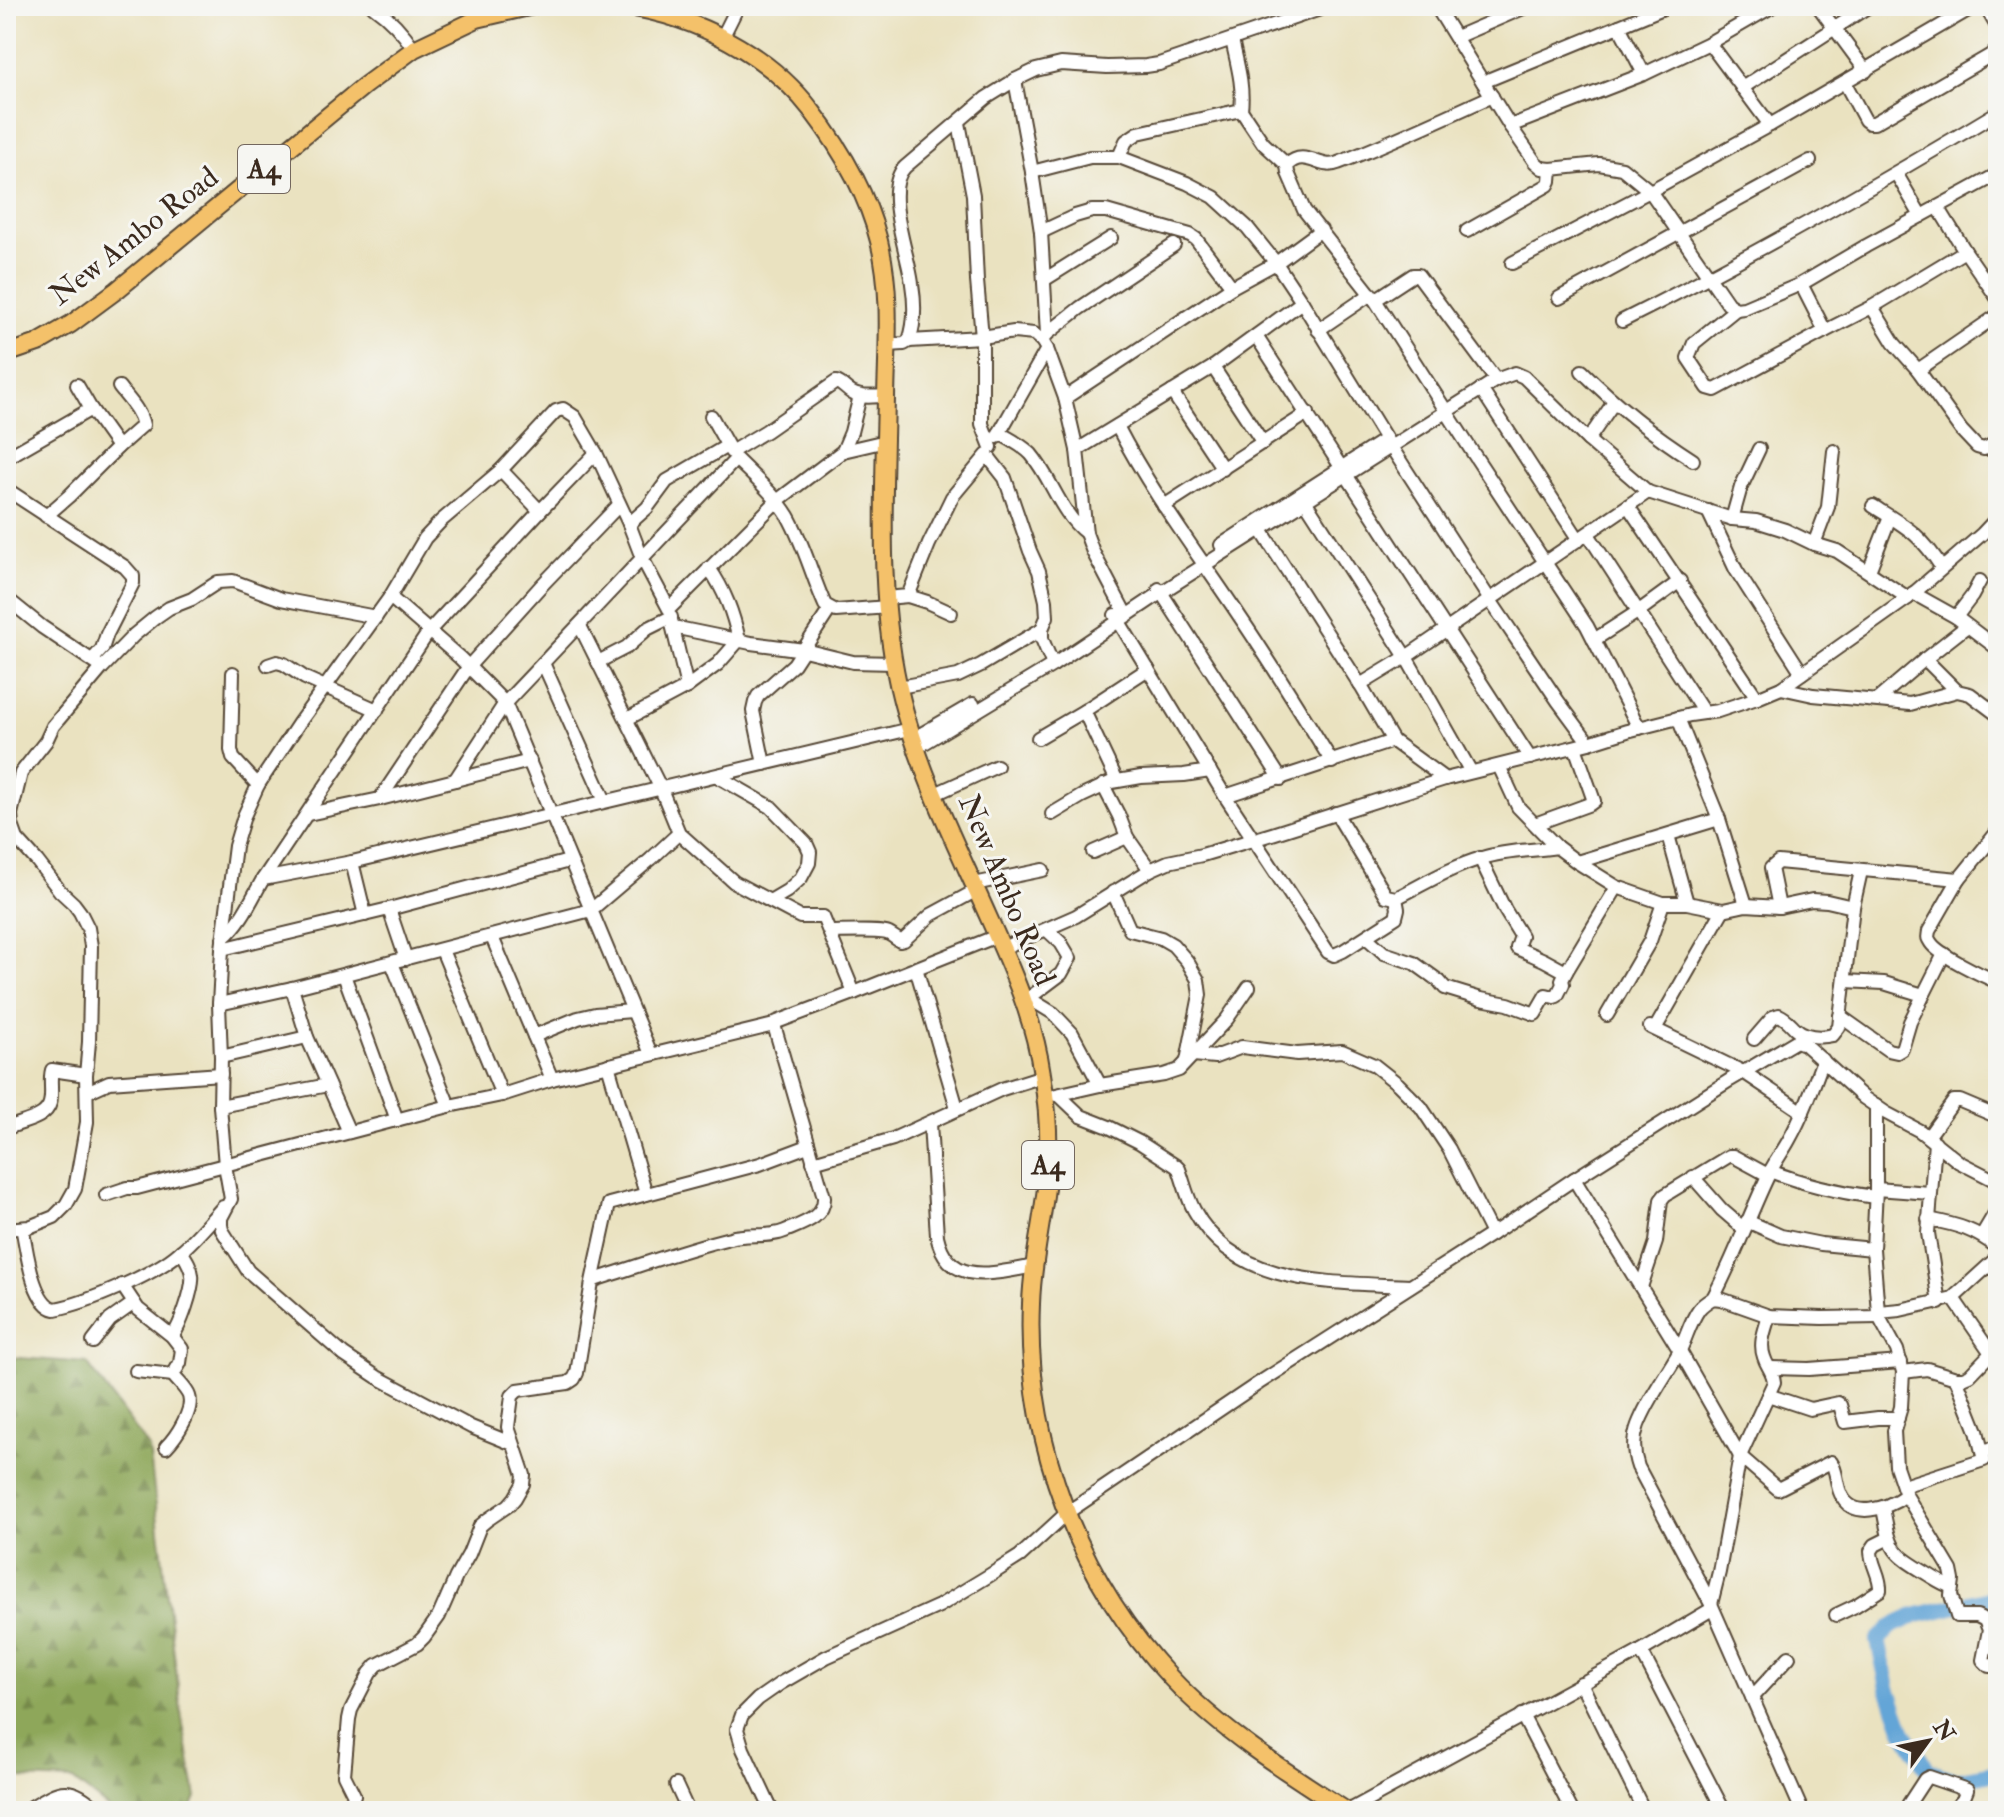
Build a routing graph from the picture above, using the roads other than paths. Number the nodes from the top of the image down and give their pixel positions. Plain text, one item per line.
1 (373, 6) edge
2 (533, 6) edge
3 (624, 6) edge
4 (738, 6) edge
5 (1329, 6) edge
6 (1436, 6) edge
7 (1528, 6) edge
8 (1632, 6) edge
9 (1668, 6) edge
10 (1773, 6) edge
11 (1818, 6) edge
12 (1869, 6) edge
13 (1976, 6) edge
14 (1640, 18) junction
15 (1619, 26) junction
16 (1998, 28) edge
17 (1835, 29) junction
18 (1456, 37) junction
19 (722, 38) junction
20 (1232, 40) junction
21 (1709, 43) junction
22 (414, 49) junction
23 (1998, 51) edge
24 (1866, 71) junction
25 (1644, 74) junction
26 (1015, 80) junction
27 (1483, 82) junction
28 (1845, 83) junction
29 (1742, 88) junction
30 (1492, 96) junction
31 (1241, 110) junction
32 (1998, 112) edge
33 (959, 123) junction
34 (1770, 125) junction
35 (1510, 126) junction
36 (1119, 157) junction
37 (1810, 161) dead end
38 (1287, 165) junction
39 (1551, 169) junction
40 (1032, 172) junction
41 (1896, 173) junction
42 (1998, 174) edge
43 (1650, 191) junction
44 (1938, 207) junction
45 (1921, 216) junction
46 (1321, 230) junction
47 (1467, 231) dead end
48 (1041, 232) junction
49 (1679, 232) junction
50 (1111, 238) dead end
51 (1174, 245) dead end
52 (1965, 251) junction
53 (1276, 263) junction
54 (1512, 263) dead end
55 (1711, 277) junction
56 (1044, 280) junction
57 (1801, 284) junction
58 (1232, 287) junction
59 (1373, 297) junction
60 (1559, 298) dead end
61 (1998, 299) edge
62 (1302, 302) junction
63 (1872, 307) junction
64 (1736, 309) junction
65 (1998, 315) edge
66 (1622, 321) dead end
67 (1318, 330) junction
68 (1825, 331) junction
69 (1256, 336) junction
70 (982, 337) junction
71 (909, 341) junction
72 (1045, 341) junction
73 (888, 345) junction
74 (6, 354) edge
75 (1213, 367) junction
76 (1918, 370) junction
77 (1582, 371) dead end
78 (1496, 380) junction
79 (77, 385) dead end
80 (119, 387) dead end
81 (1481, 389) junction
82 (1172, 392) junction
83 (860, 396) junction
84 (886, 396) junction
85 (1065, 398) junction
86 (1614, 402) junction
87 (91, 409) junction
88 (1446, 410) junction
89 (1308, 413) junction
90 (711, 416) dead end
91 (1117, 426) junction
92 (999, 433) junction
93 (1588, 440) junction
94 (886, 441) junction
95 (1389, 442) junction
96 (1998, 442) edge
97 (1263, 443) junction
98 (118, 447) junction
99 (1759, 449) dead end
100 (1077, 450) junction
101 (843, 451) junction
102 (989, 451) junction
103 (1834, 451) dead end
104 (732, 452) junction
105 (596, 453) junction
106 (6, 458) edge
107 (1693, 460) dead end
108 (1223, 469) junction
109 (501, 470) junction
110 (1345, 471) junction
111 (6, 489) edge
112 (1648, 492) junction
113 (1303, 498) junction
114 (777, 501) junction
115 (619, 505) junction
116 (1164, 506) junction
117 (1628, 506) junction
118 (1873, 506) dead end
119 (540, 511) junction
120 (1708, 511) junction
121 (46, 516) junction
122 (1890, 517) junction
123 (1998, 517) edge
124 (1732, 519) junction
125 (629, 524) junction
126 (1259, 526) junction
127 (1086, 533) junction
128 (1583, 537) junction
129 (1814, 544) junction
130 (642, 558) junction
131 (1202, 562) junction
132 (1546, 563) junction
133 (709, 568) junction
134 (1942, 568) junction
135 (1869, 571) junction
136 (1680, 581) junction
137 (1980, 581) dead end
138 (1160, 589) junction
139 (1910, 595) junction
140 (908, 596) junction
141 (390, 597) junction
142 (6, 598) edge
143 (1490, 600) junction
144 (887, 603) junction
145 (830, 609) junction
146 (1639, 611) junction
147 (951, 613) dead end
148 (1119, 615) junction
149 (376, 617) junction
150 (671, 617) junction
151 (1956, 617) junction
152 (580, 626) junction
153 (1967, 626) junction
154 (1042, 629) junction
155 (1447, 629) junction
156 (430, 630) junction
157 (739, 640) junction
158 (1594, 640) junction
159 (1998, 649) edge
160 (804, 650) junction
161 (1406, 657) junction
162 (1925, 659) junction
163 (598, 662) junction
164 (1052, 662) junction
165 (543, 663) junction
166 (894, 663) junction
167 (98, 664) junction
168 (268, 665) dead end
169 (469, 666) junction
170 (1148, 669) junction
171 (233, 673) dead end
172 (1802, 673) junction
173 (1360, 685) junction
174 (325, 687) junction
175 (687, 687) junction
176 (899, 687) junction
177 (1781, 688) junction
178 (1957, 691) junction
179 (1757, 698) junction
180 (1877, 700) junction
181 (505, 703) junction
182 (377, 710) junction
183 (1084, 711) junction
184 (1704, 713) junction
185 (1998, 715) edge
186 (1678, 718) junction
187 (627, 719) junction
188 (1639, 728) junction
189 (1038, 738) dead end
190 (913, 739) junction
191 (1393, 741) junction
192 (1589, 743) junction
193 (1575, 747) junction
194 (1530, 758) junction
195 (530, 761) junction
196 (1332, 762) junction
197 (764, 764) junction
198 (997, 766) dead end
199 (1499, 766) junction
200 (1210, 771) junction
201 (1471, 772) junction
202 (717, 776) junction
203 (1281, 779) junction
204 (1445, 779) junction
205 (455, 780) junction
206 (1117, 781) junction
207 (258, 785) junction
208 (1103, 785) junction
209 (661, 789) junction
210 (935, 794) junction
211 (1225, 796) junction
212 (380, 799) junction
213 (605, 801) junction
214 (551, 813) junction
215 (1336, 813) junction
216 (308, 814) junction
217 (1052, 814) dead end
218 (1719, 819) junction
219 (1535, 824) junction
220 (1998, 831) edge
221 (679, 833) junction
222 (1668, 835) junction
223 (1127, 837) junction
224 (1254, 839) junction
225 (1557, 847) junction
226 (1093, 852) dead end
227 (1480, 858) junction
228 (569, 861) junction
229 (352, 862) junction
230 (1577, 862) junction
231 (1043, 870) dead end
232 (1150, 870) junction
233 (1861, 871) junction
234 (263, 879) junction
235 (1959, 879) junction
236 (975, 887) junction
237 (1617, 887) junction
238 (1113, 892) junction
239 (1396, 898) junction
240 (770, 901) junction
241 (1663, 903) junction
242 (1687, 903) junction
243 (1746, 905) junction
244 (1779, 907) junction
245 (1853, 907) junction
246 (389, 909) junction
247 (591, 910) junction
248 (1723, 910) junction
249 (365, 915) junction
250 (1047, 930) junction
251 (830, 932) junction
252 (492, 937) junction
253 (1366, 937) junction
254 (1000, 942) junction
255 (222, 943) junction
256 (442, 950) junction
257 (1944, 954) junction
258 (406, 959) junction
259 (392, 963) junction
260 (916, 968) junction
261 (1566, 972) junction
262 (344, 975) junction
263 (1845, 981) junction
264 (1998, 982) edge
265 (1249, 987) dead end
266 (292, 988) junction
267 (854, 993) junction
268 (1923, 995) junction
269 (1026, 996) junction
270 (219, 1004) junction
271 (632, 1011) junction
272 (1607, 1015) dead end
273 (1840, 1016) junction
274 (774, 1025) junction
275 (534, 1036) junction
276 (307, 1037) junction
277 (1754, 1039) dead end
278 (651, 1054) junction
279 (221, 1057) junction
280 (1190, 1058) junction
281 (1823, 1060) junction
282 (608, 1065) junction
283 (1745, 1073) junction
284 (221, 1074) junction
285 (86, 1075) junction
286 (1043, 1076) junction
287 (552, 1079) junction
288 (328, 1085) junction
289 (1100, 1085) junction
290 (87, 1092) junction
291 (502, 1095) junction
292 (1052, 1096) junction
293 (220, 1106) junction
294 (449, 1106) junction
295 (1876, 1106) junction
296 (957, 1108) junction
297 (1803, 1112) junction
298 (1998, 1117) edge
299 (397, 1120) junction
300 (930, 1123) junction
301 (6, 1129) edge
302 (349, 1132) junction
303 (1932, 1140) junction
304 (808, 1146) junction
305 (813, 1162) junction
306 (225, 1165) junction
307 (1769, 1173) junction
308 (1693, 1177) junction
309 (1574, 1179) junction
310 (1998, 1182) edge
311 (1875, 1193) junction
312 (1930, 1193) junction
313 (646, 1194) junction
314 (106, 1195) dead end
315 (231, 1199) junction
316 (1998, 1208) edge
317 (1928, 1219) junction
318 (1746, 1225) junction
319 (6, 1229) edge
320 (26, 1229) junction
321 (1492, 1234) junction
322 (1982, 1235) junction
323 (6, 1238) edge
324 (1998, 1248) edge
325 (1873, 1249) junction
326 (181, 1251) junction
327 (1998, 1257) edge
328 (1036, 1266) junction
329 (594, 1280) junction
330 (122, 1285) junction
331 (1410, 1286) junction
332 (1641, 1287) junction
333 (1713, 1298) junction
334 (1953, 1298) junction
335 (134, 1303) junction
336 (1939, 1303) junction
337 (1879, 1314) junction
338 (1769, 1316) junction
339 (172, 1336) junction
340 (93, 1342) dead end
341 (1995, 1350) edge
342 (1680, 1351) junction
343 (1902, 1367) junction
344 (1771, 1368) junction
345 (136, 1371) dead end
346 (173, 1375) junction
347 (1956, 1378) junction
348 (1768, 1395) junction
349 (1898, 1418) junction
350 (513, 1444) junction
351 (1998, 1445) edge
352 (166, 1447) dead end
353 (1984, 1453) junction
354 (1740, 1456) junction
355 (1905, 1491) junction
356 (1883, 1508) junction
357 (1068, 1512) junction
358 (1889, 1538) junction
359 (1952, 1591) junction
360 (1711, 1606) junction
361 (1836, 1615) dead end
362 (1641, 1651) junction
363 (1789, 1657) dead end
364 (1998, 1666) edge
365 (1581, 1683) junction
366 (1752, 1697) junction
367 (1522, 1715) junction
368 (676, 1785) dead end
369 (1908, 1805) dead end
370 (25, 1811) edge
371 (99, 1811) edge
372 (345, 1811) edge
373 (688, 1811) edge
374 (772, 1811) edge
375 (1348, 1811) edge
376 (1572, 1811) edge
377 (1644, 1811) edge
378 (1724, 1811) edge
379 (1802, 1811) edge
380 (1953, 1811) edge

1 - 22 street
2 - 22 main road, New Ambo Road / A4
3 - 19 main road, New Ambo Road / A4
4 - 19 street
5 - 20 street
6 - 18 street
7 - 18 street
8 - 14 street
9 - 14 street
10 - 21 street
11 - 17 street
12 - 17 street
13 - 16 street
13 - 24 street
14 - 15 street
15 - 25 street
15 - 27 street
17 - 24 street
17 - 29 street
18 - 27 street
19 - 73 main road, New Ambo Road / A4
20 - 26 street
20 - 31 street
21 - 25 street
21 - 29 street
22 - 74 main road, New Ambo Road / A4
23 - 28 street
24 - 28 street
25 - 35 street
26 - 33 street
26 - 40 street
27 - 30 street
28 - 34 street
29 - 34 street
30 - 35 street
30 - 38 street
31 - 36 street
31 - 38 street
32 - 41 street
33 - 70 street
33 - 71 street
34 - 43 street
35 - 39 street
36 - 40 street
36 - 53 street
37 - 49 street
38 - 46 street
39 - 43 street
39 - 47 street
40 - 48 street
41 - 45 street
41 - 55 street
42 - 44 street
43 - 49 street
43 - 54 street
44 - 45 street
44 - 52 street
45 - 57 street
46 - 53 street
46 - 59 street
48 - 56 street
48 - 58 street
49 - 55 street
49 - 60 street
50 - 56 street
51 - 72 street
52 - 61 street
52 - 63 street
53 - 58 street
53 - 62 street
55 - 64 street
55 - 66 street
56 - 72 street
57 - 64 street
57 - 68 street
58 - 85 street
59 - 67 street
59 - 78 street
59 - 88 street
62 - 67 street
62 - 69 street
63 - 68 street
63 - 76 street
64 - 68 street
65 - 76 street
67 - 95 street
69 - 75 street
69 - 89 street
70 - 71 street
70 - 72 street
70 - 102 street
71 - 73 street
72 - 85 street
72 - 92 street
73 - 84 main road, New Ambo Road / A4
75 - 82 street
75 - 97 street
76 - 96 street
77 - 86 street
78 - 81 street
78 - 93 street
79 - 87 street
80 - 98 street
81 - 88 street
81 - 128 street
82 - 91 street
82 - 108 street
83 - 84 street
83 - 101 street
83 - 104 street
84 - 94 main road, New Ambo Road / A4
85 - 100 street
86 - 93 street
86 - 107 street
87 - 98 street
87 - 106 street
88 - 95 street
88 - 132 street
89 - 97 street
89 - 110 street
90 - 104 street
91 - 100 street
91 - 116 street
92 - 102 street
92 - 127 street
93 - 112 street
94 - 101 street
94 - 144 main road, New Ambo Road / A4
95 - 110 street
95 - 143 street
97 - 108 street
98 - 121 street
99 - 124 street
100 - 127 street
101 - 114 street
102 - 140 street
102 - 154 street
103 - 129 street
104 - 114 street
104 - 125 street
104 - 130 street
105 - 109 street
105 - 115 street
105 - 119 street
108 - 116 street
109 - 119 street
109 - 141 street
110 - 113 street
110 - 155 street
111 - 121 street
112 - 117 street
112 - 120 street
113 - 126 street
113 - 161 street
114 - 133 street
114 - 145 street
115 - 125 street
115 - 169 street
116 - 131 street
117 - 128 street
117 - 136 street
118 - 122 street
119 - 156 street
120 - 124 street
120 - 172 street
121 - 167 street
122 - 134 street
122 - 135 street
123 - 134 street
124 - 129 street
125 - 130 street
126 - 131 street
126 - 173 street
127 - 148 street
128 - 132 street
128 - 146 street
129 - 135 street
130 - 150 street
130 - 152 street
131 - 138 street
131 - 196 street
132 - 143 street
132 - 158 street
133 - 150 street
133 - 157 street
134 - 139 street
135 - 139 street
136 - 146 street
136 - 179 street
137 - 151 street
138 - 148 street
138 - 203 street
139 - 151 street
139 - 172 street
140 - 144 street
140 - 147 street
141 - 149 street
141 - 156 street
142 - 167 street
143 - 155 street
143 - 192 street
144 - 145 street
144 - 166 main road, New Ambo Road / A4
145 - 160 street
146 - 158 street
146 - 184 street
148 - 164 street
148 - 170 street
149 - 167 street
149 - 174 street
150 - 157 street
150 - 163 street
150 - 175 street
151 - 153 street
152 - 163 street
152 - 165 street
153 - 159 street
153 - 162 street
154 - 164 street
154 - 176 street
155 - 161 street
155 - 194 street
156 - 169 street
156 - 182 street
157 - 160 street
157 - 175 street
158 - 188 street
160 - 166 street
160 - 197 street
161 - 173 street
161 - 201 street
162 - 178 street
162 - 180 street
163 - 187 street
164 - 190 street
165 - 181 street
165 - 213 street
166 - 176 main road, New Ambo Road / A4
167 - 285 street
168 - 174 street
169 - 181 street
169 - 212 street
170 - 183 street
170 - 200 street
171 - 207 street
172 - 177 street
173 - 191 street
174 - 182 street
174 - 207 street
175 - 187 street
176 - 190 main road, New Ambo Road / A4
177 - 179 street
177 - 180 street
178 - 180 street
178 - 185 street
179 - 184 street
181 - 195 street
181 - 205 street
182 - 216 street
183 - 189 street
183 - 206 street
184 - 186 street
186 - 188 street
186 - 218 street
187 - 209 street
188 - 192 street
190 - 197 street
190 - 210 main road, New Ambo Road / A4
191 - 196 street
191 - 204 street
192 - 193 street
193 - 194 street
193 - 219 street
194 - 199 street
195 - 205 street
195 - 214 street
196 - 203 street
197 - 202 street
198 - 210 street
199 - 201 street
199 - 219 street
200 - 206 street
200 - 211 street
201 - 204 street
202 - 209 street
202 - 240 street
203 - 211 street
204 - 215 street
205 - 212 street
206 - 208 street
207 - 255 street
208 - 217 street
208 - 223 street
209 - 213 street
209 - 221 street
210 - 236 main road, New Ambo Road / A4
211 - 224 street
212 - 216 street
213 - 214 street
214 - 228 street
214 - 229 street
215 - 224 street
215 - 239 street
216 - 234 street
218 - 222 street
218 - 243 street
219 - 225 street
220 - 235 street
221 - 240 street
221 - 247 street
222 - 230 street
222 - 242 street
223 - 226 street
223 - 232 street
224 - 232 street
224 - 253 street
225 - 227 street
225 - 230 street
227 - 239 street
227 - 261 street
228 - 246 street
228 - 247 street
229 - 234 street
229 - 249 street
230 - 237 street
231 - 236 street
232 - 238 street
233 - 235 street
233 - 244 street
233 - 245 street
234 - 255 street
235 - 257 street
236 - 251 street
236 - 254 main road, New Ambo Road / A4
237 - 241 street
237 - 261 street
238 - 250 street
238 - 280 street
239 - 253 street
240 - 251 street
241 - 242 street
241 - 272 street
242 - 248 street
243 - 244 street
243 - 248 street
244 - 245 street
245 - 263 street
246 - 249 street
246 - 258 street
247 - 252 street
247 - 271 street
248 - 283 street
249 - 255 street
250 - 254 street
250 - 269 street
251 - 267 street
252 - 256 street
252 - 275 street
253 - 261 street
254 - 260 street
254 - 269 main road, New Ambo Road / A4
255 - 270 street
256 - 258 street
256 - 291 street
257 - 264 street
257 - 268 street
258 - 259 street
259 - 262 street
259 - 294 street
260 - 267 street
260 - 296 street
262 - 266 street
262 - 299 street
263 - 268 street
263 - 273 street
265 - 280 street
266 - 270 street
266 - 276 street
267 - 274 street
268 - 273 street
269 - 286 main road, New Ambo Road / A4
269 - 289 street
270 - 279 street
271 - 275 street
271 - 278 street
273 - 277 street
274 - 278 street
274 - 304 street
275 - 287 street
276 - 279 street
276 - 288 street
278 - 282 street
279 - 284 street
280 - 289 street
280 - 321 street
281 - 283 street
281 - 295 street
281 - 297 street
282 - 287 street
282 - 313 street
283 - 297 street
283 - 309 street
284 - 290 street
284 - 293 street
285 - 290 street
285 - 301 street
286 - 292 main road, New Ambo Road / A4
286 - 296 street
287 - 291 street
288 - 293 street
288 - 302 street
289 - 292 street
290 - 320 street
291 - 294 street
292 - 328 main road, New Ambo Road / A4
292 - 331 street
293 - 306 street
294 - 299 street
295 - 303 street
295 - 311 street
296 - 300 street
297 - 307 street
298 - 303 street
299 - 302 street
300 - 305 street
300 - 328 street
302 - 306 street
303 - 310 street
303 - 312 street
304 - 305 street
304 - 313 street
305 - 329 street
306 - 314 street
306 - 315 street
307 - 308 street
307 - 311 street
307 - 318 street
308 - 318 street
308 - 332 street
309 - 321 street
309 - 332 street
311 - 312 street
311 - 325 street
312 - 317 street
313 - 329 street
315 - 326 street
315 - 350 street
316 - 322 street
317 - 322 street
317 - 336 street
318 - 325 street
318 - 333 street
319 - 320 street
320 - 323 street
320 - 330 street
321 - 331 street
322 - 324 street
325 - 337 street
326 - 330 street
326 - 339 street
327 - 334 street
328 - 357 main road, New Ambo Road / A4
329 - 350 street
330 - 335 street
331 - 357 street
332 - 342 street
333 - 338 street
333 - 342 street
334 - 336 street
334 - 341 street
335 - 339 street
335 - 340 street
336 - 337 street
337 - 338 street
337 - 343 street
338 - 344 street
339 - 346 street
341 - 347 street
342 - 354 street
342 - 360 street
343 - 344 street
343 - 347 street
343 - 349 street
344 - 348 street
345 - 346 street
346 - 352 street
347 - 353 street
348 - 349 street
348 - 354 street
349 - 355 street
350 - 372 street
351 - 353 street
353 - 355 street
354 - 356 street
354 - 360 street
355 - 356 street
355 - 359 street
356 - 358 street
357 - 374 street
357 - 375 main road, New Ambo Road / A4
358 - 359 street
358 - 361 street
359 - 364 street
360 - 362 street
360 - 366 street
362 - 365 street
362 - 378 street
363 - 366 street
365 - 367 street
365 - 377 street
366 - 379 street
367 - 375 street
367 - 376 street
368 - 373 street
369 - 380 street
370 - 371 street

